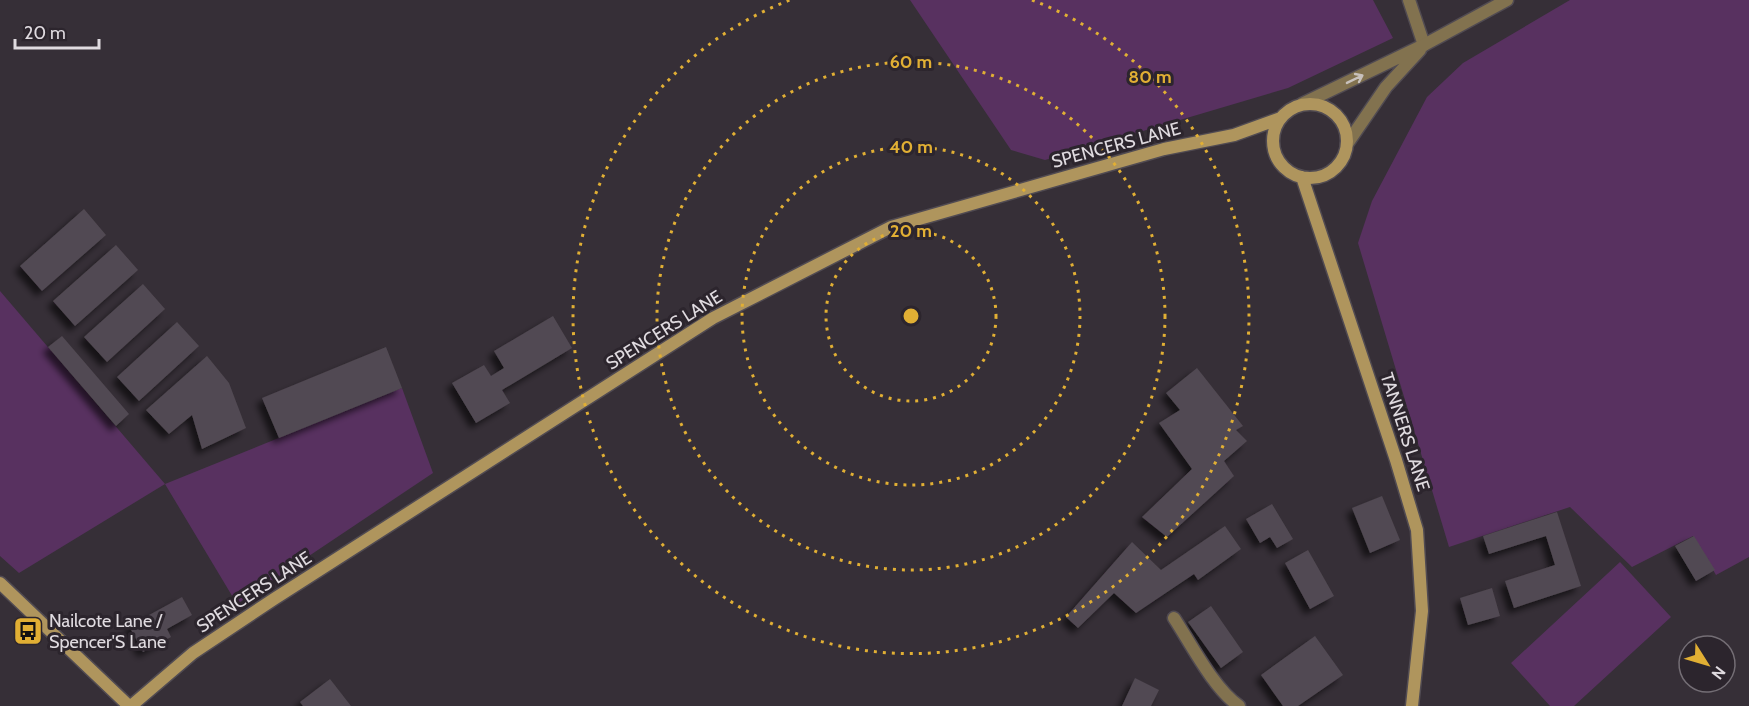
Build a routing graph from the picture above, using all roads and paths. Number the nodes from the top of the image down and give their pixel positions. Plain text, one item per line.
1 (1410, 0) edge
2 (1507, 0) edge
3 (1424, 45) junction
4 (1302, 104) junction
5 (1281, 118) junction
6 (1347, 144) junction
7 (1302, 177) junction
8 (0, 583) edge
9 (1174, 618) dead end
10 (130, 706) edge
11 (1239, 706) edge
12 (1412, 706) edge

1 - 3 street
2 - 3 street
4 -> 3 street
3 - 6 street
4 - 5 main road
4 - 6 main road
5 - 7 main road
5 - 10 main road, SPENCERS LANE
6 - 7 main road
7 - 12 main road, TANNERS LANE
8 - 10 main road
9 - 11 street

